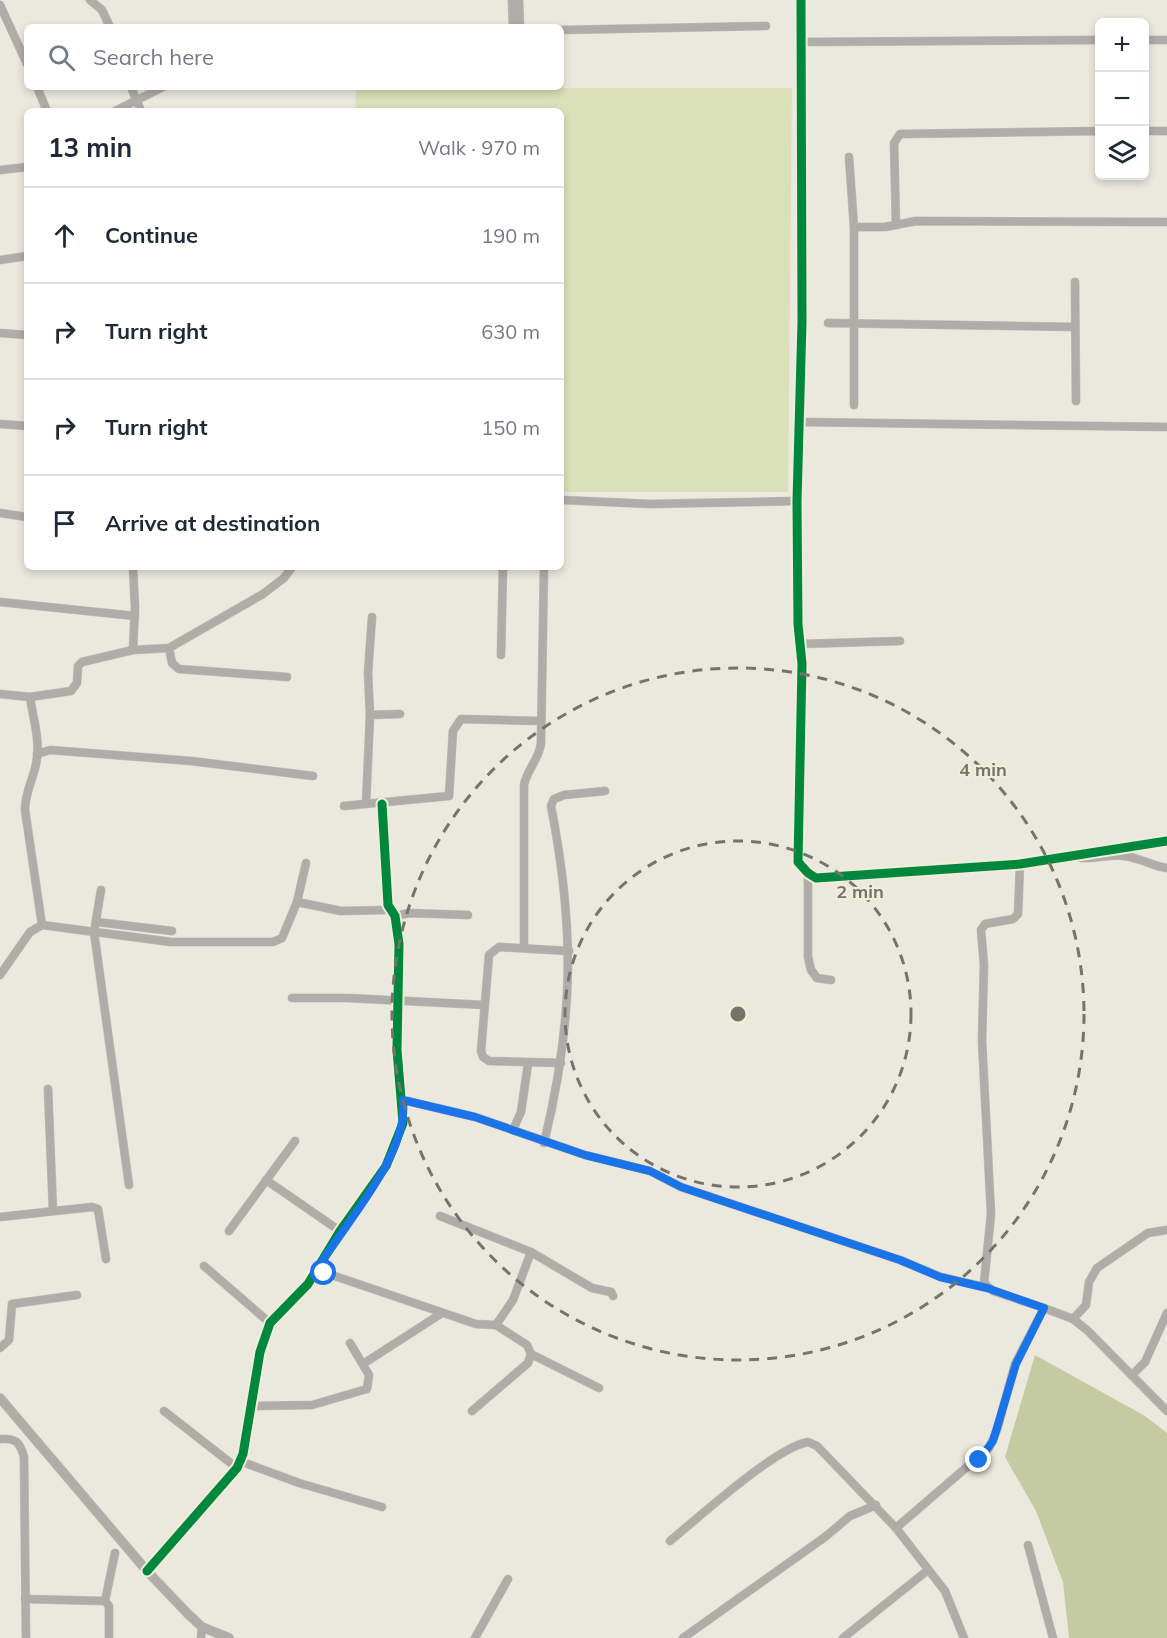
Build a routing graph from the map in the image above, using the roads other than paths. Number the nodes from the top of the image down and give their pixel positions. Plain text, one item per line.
1 (90, 0) edge
2 (512, 0) edge
3 (519, 0) edge
4 (801, 0) edge
5 (0, 4) edge
6 (109, 24) edge
7 (513, 24) edge
8 (520, 24) edge
9 (766, 26) dead end
10 (564, 30) edge
11 (1095, 40) edge
12 (1149, 40) edge
13 (1167, 40) edge
14 (802, 42) junction
15 (24, 57) edge
16 (38, 90) edge
17 (132, 90) edge
18 (157, 90) edge
19 (136, 100) junction
20 (46, 108) edge
21 (121, 108) edge
22 (140, 108) edge
23 (1095, 131) edge
24 (1149, 131) edge
25 (1167, 131) edge
26 (849, 157) dead end
27 (24, 167) edge
28 (0, 170) edge
29 (1167, 222) edge
30 (896, 225) junction
31 (854, 227) junction
32 (24, 256) edge
33 (0, 260) edge
34 (1075, 282) dead end
35 (828, 322) dead end
36 (853, 323) junction
37 (1075, 327) junction
38 (0, 333) edge
39 (24, 335) edge
40 (1076, 401) dead end
41 (854, 405) dead end
42 (799, 422) junction
43 (0, 424) edge
44 (24, 426) edge
45 (1167, 427) edge
46 (564, 500) edge
47 (798, 501) junction
48 (0, 513) edge
49 (24, 517) edge
50 (133, 570) edge
51 (290, 570) edge
52 (503, 570) edge
53 (544, 570) edge
54 (0, 602) edge
55 (135, 616) junction
56 (372, 617) dead end
57 (900, 641) dead end
58 (800, 644) junction
59 (169, 648) junction
60 (133, 650) junction
61 (501, 655) dead end
62 (286, 677) dead end
63 (0, 694) edge
64 (30, 697) junction
65 (400, 714) dead end
66 (370, 715) junction
67 (540, 721) junction
68 (37, 754) junction
69 (313, 776) dead end
70 (605, 790) dead end
71 (366, 804) junction
72 (382, 804) junction
73 (344, 806) dead end
74 (1167, 841) edge
75 (1070, 856) junction
76 (306, 863) dead end
77 (1020, 864) junction
78 (1167, 868) edge
79 (808, 873) junction
80 (101, 890) dead end
81 (297, 902) junction
82 (388, 910) junction
83 (468, 915) dead end
84 (395, 916) junction
85 (97, 922) junction
86 (42, 925) junction
87 (172, 931) dead end
88 (94, 932) junction
89 (524, 948) junction
90 (569, 951) junction
91 (0, 975) edge
92 (831, 980) dead end
93 (292, 998) dead end
94 (398, 1000) junction
95 (484, 1005) junction
96 (561, 1063) junction
97 (528, 1064) junction
98 (48, 1089) dead end
99 (403, 1100) junction
100 (513, 1130) junction
101 (295, 1141) dead end
102 (544, 1143) junction
103 (266, 1180) junction
104 (129, 1185) dead end
105 (53, 1211) junction
106 (440, 1216) dead end
107 (0, 1217) edge
108 (1167, 1230) edge
109 (229, 1231) dead end
110 (340, 1232) junction
111 (531, 1252) junction
112 (106, 1259) dead end
113 (204, 1266) dead end
114 (317, 1270) junction
115 (987, 1288) junction
116 (77, 1295) dead end
117 (613, 1296) dead end
118 (1044, 1308) junction
119 (442, 1313) junction
120 (1167, 1313) edge
121 (1072, 1319) junction
122 (270, 1323) junction
123 (496, 1325) junction
124 (350, 1343) dead end
125 (0, 1348) edge
126 (531, 1354) junction
127 (363, 1364) junction
128 (1132, 1375) junction
129 (599, 1388) dead end
130 (0, 1398) edge
131 (250, 1406) junction
132 (164, 1411) dead end
133 (472, 1411) dead end
134 (1167, 1411) edge
135 (3, 1439) edge
136 (239, 1464) junction
137 (876, 1505) junction
138 (382, 1507) dead end
139 (896, 1528) junction
140 (670, 1541) dead end
141 (1029, 1545) dead end
142 (115, 1553) dead end
143 (928, 1570) junction
144 (147, 1571) junction
145 (508, 1579) dead end
146 (25, 1599) junction
147 (105, 1601) junction
148 (202, 1627) junction
149 (26, 1638) edge
150 (109, 1638) edge
151 (201, 1638) edge
152 (229, 1638) edge
153 (475, 1638) edge
154 (683, 1638) edge
155 (843, 1638) edge
156 (964, 1638) edge
157 (1053, 1638) edge

1 - 6 street
2 - 7 street
3 - 8 street
4 - 14 street
5 - 15 street
9 - 10 street
11 - 14 street
12 - 13 street
14 - 42 street
16 - 20 street
17 - 19 street
18 - 19 street
19 - 21 street
19 - 22 street
23 - 30 street
24 - 25 street
26 - 31 street
27 - 28 street
29 - 30 street
30 - 31 street
31 - 36 street
32 - 33 street
34 - 37 street
35 - 36 street
36 - 37 street
36 - 41 street
37 - 40 street
38 - 39 street
42 - 45 street
42 - 47 street
43 - 44 street
46 - 47 street
47 - 58 street
48 - 49 street
50 - 55 street
51 - 59 street
52 - 61 street
53 - 67 street
54 - 55 street
55 - 60 street
56 - 66 street
57 - 58 street
58 - 79 street
59 - 60 street
59 - 62 street
60 - 64 street
63 - 64 street
64 - 68 street
65 - 66 street
66 - 71 street
67 - 72 street
67 - 89 street
68 - 69 street
68 - 86 street
70 - 90 street
71 - 72 street
71 - 73 street
72 - 82 street
74 - 75 street
75 - 77 street
75 - 78 street
76 - 81 street
77 - 79 street
77 - 115 street
79 - 92 street
80 - 85 street
81 - 82 street
81 - 88 street
82 - 84 street
83 - 84 street
84 - 94 street
85 - 87 street
85 - 88 street
86 - 88 street
86 - 91 street
88 - 104 street
89 - 90 street
89 - 95 street
90 - 96 street
93 - 94 street
94 - 95 street
94 - 99 street
95 - 97 street
96 - 97 street
96 - 102 street
97 - 100 street
98 - 105 street
99 - 100 street
99 - 110 street
100 - 102 street
101 - 103 street
102 - 115 street
103 - 109 street
103 - 110 street
105 - 107 street
105 - 112 street
106 - 111 street
108 - 121 street
110 - 114 street
111 - 117 street
111 - 123 street
113 - 122 street
114 - 119 street
114 - 122 street
115 - 118 street
116 - 125 street
118 - 121 street
118 - 139 street
119 - 123 street
119 - 127 street
120 - 128 street
121 - 128 street
122 - 131 street
123 - 126 street
124 - 127 street
126 - 129 street
126 - 133 street
127 - 131 street
128 - 134 street
130 - 144 street
131 - 136 street
132 - 136 street
135 - 146 street
136 - 138 street
136 - 144 street
137 - 139 street
137 - 140 street
137 - 154 street
139 - 143 street
141 - 157 street
142 - 147 street
143 - 155 street
143 - 156 street
144 - 148 street
145 - 153 street
146 - 147 street
146 - 149 street
147 - 150 street
148 - 151 street
148 - 152 street

